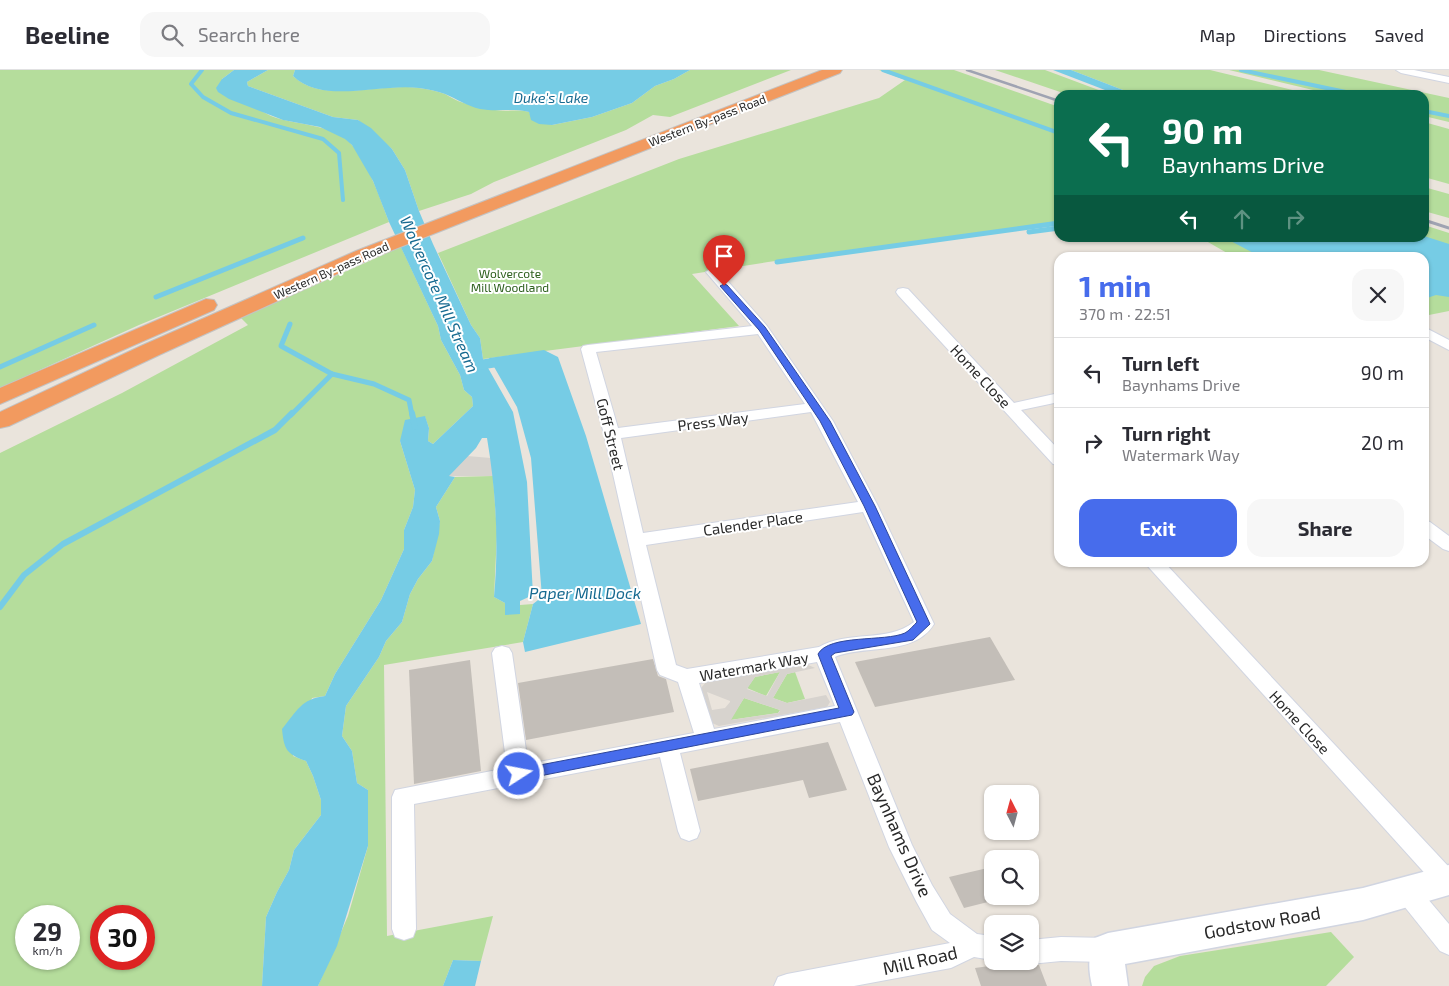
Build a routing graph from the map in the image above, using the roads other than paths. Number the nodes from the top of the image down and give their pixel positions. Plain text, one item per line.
1 (808, 70) edge
2 (1401, 70) edge
3 (831, 72) edge
4 (1449, 80) edge
5 (457, 211) junction
6 (356, 250) junction
7 (712, 272) dead end
8 (903, 292) dead end
9 (762, 329) junction
10 (1429, 333) edge
11 (1449, 346) edge
12 (0, 397) edge
13 (1054, 398) edge
14 (815, 407) junction
15 (1011, 408) junction
16 (0, 420) edge
17 (612, 434) junction
18 (1054, 455) edge
19 (869, 506) junction
20 (1429, 530) edge
21 (637, 540) junction
22 (1449, 546) edge
23 (1158, 567) edge
24 (502, 653) dead end
25 (824, 654) junction
26 (687, 677) junction
27 (848, 712) junction
28 (706, 739) junction
29 (668, 746) junction
30 (519, 774) junction
31 (689, 831) dead end
32 (1448, 881) edge
33 (1408, 893) junction
34 (404, 929) dead end
35 (1449, 943) edge
36 (982, 947) edge
37 (1108, 950) junction
38 (1039, 951) edge
39 (787, 986) edge
40 (1110, 986) edge

1 - 5 highway, Western By-pass Road
2 - 4 street
3 - 5 highway, Western By-pass Road
5 - 6 highway, Western By-pass Road
6 - 12 highway, Western By-pass Road
6 - 16 highway, Western By-pass Road
7 - 9 street
8 - 15 street, Home Close
9 - 14 street
9 - 17 street, Goff Street
10 - 11 street
13 - 15 street
14 - 17 street, Press Way
14 - 19 street
15 - 18 street, Home Close
17 - 21 street, Goff Street
19 - 21 street, Calender Place
19 - 25 street, Watermark Way
20 - 22 street
21 - 26 street, Goff Street
23 - 32 street, Home Close
24 - 30 street
25 - 26 street, Watermark Way
25 - 27 street, Baynhams Drive
26 - 28 street
27 - 28 street
27 - 36 street, Baynhams Drive
28 - 29 street
29 - 30 street
29 - 31 street
30 - 34 street
32 - 33 street, Godstow Road
33 - 35 street
33 - 37 street, Godstow Road
36 - 39 street, Mill Road
37 - 38 street
37 - 40 street

